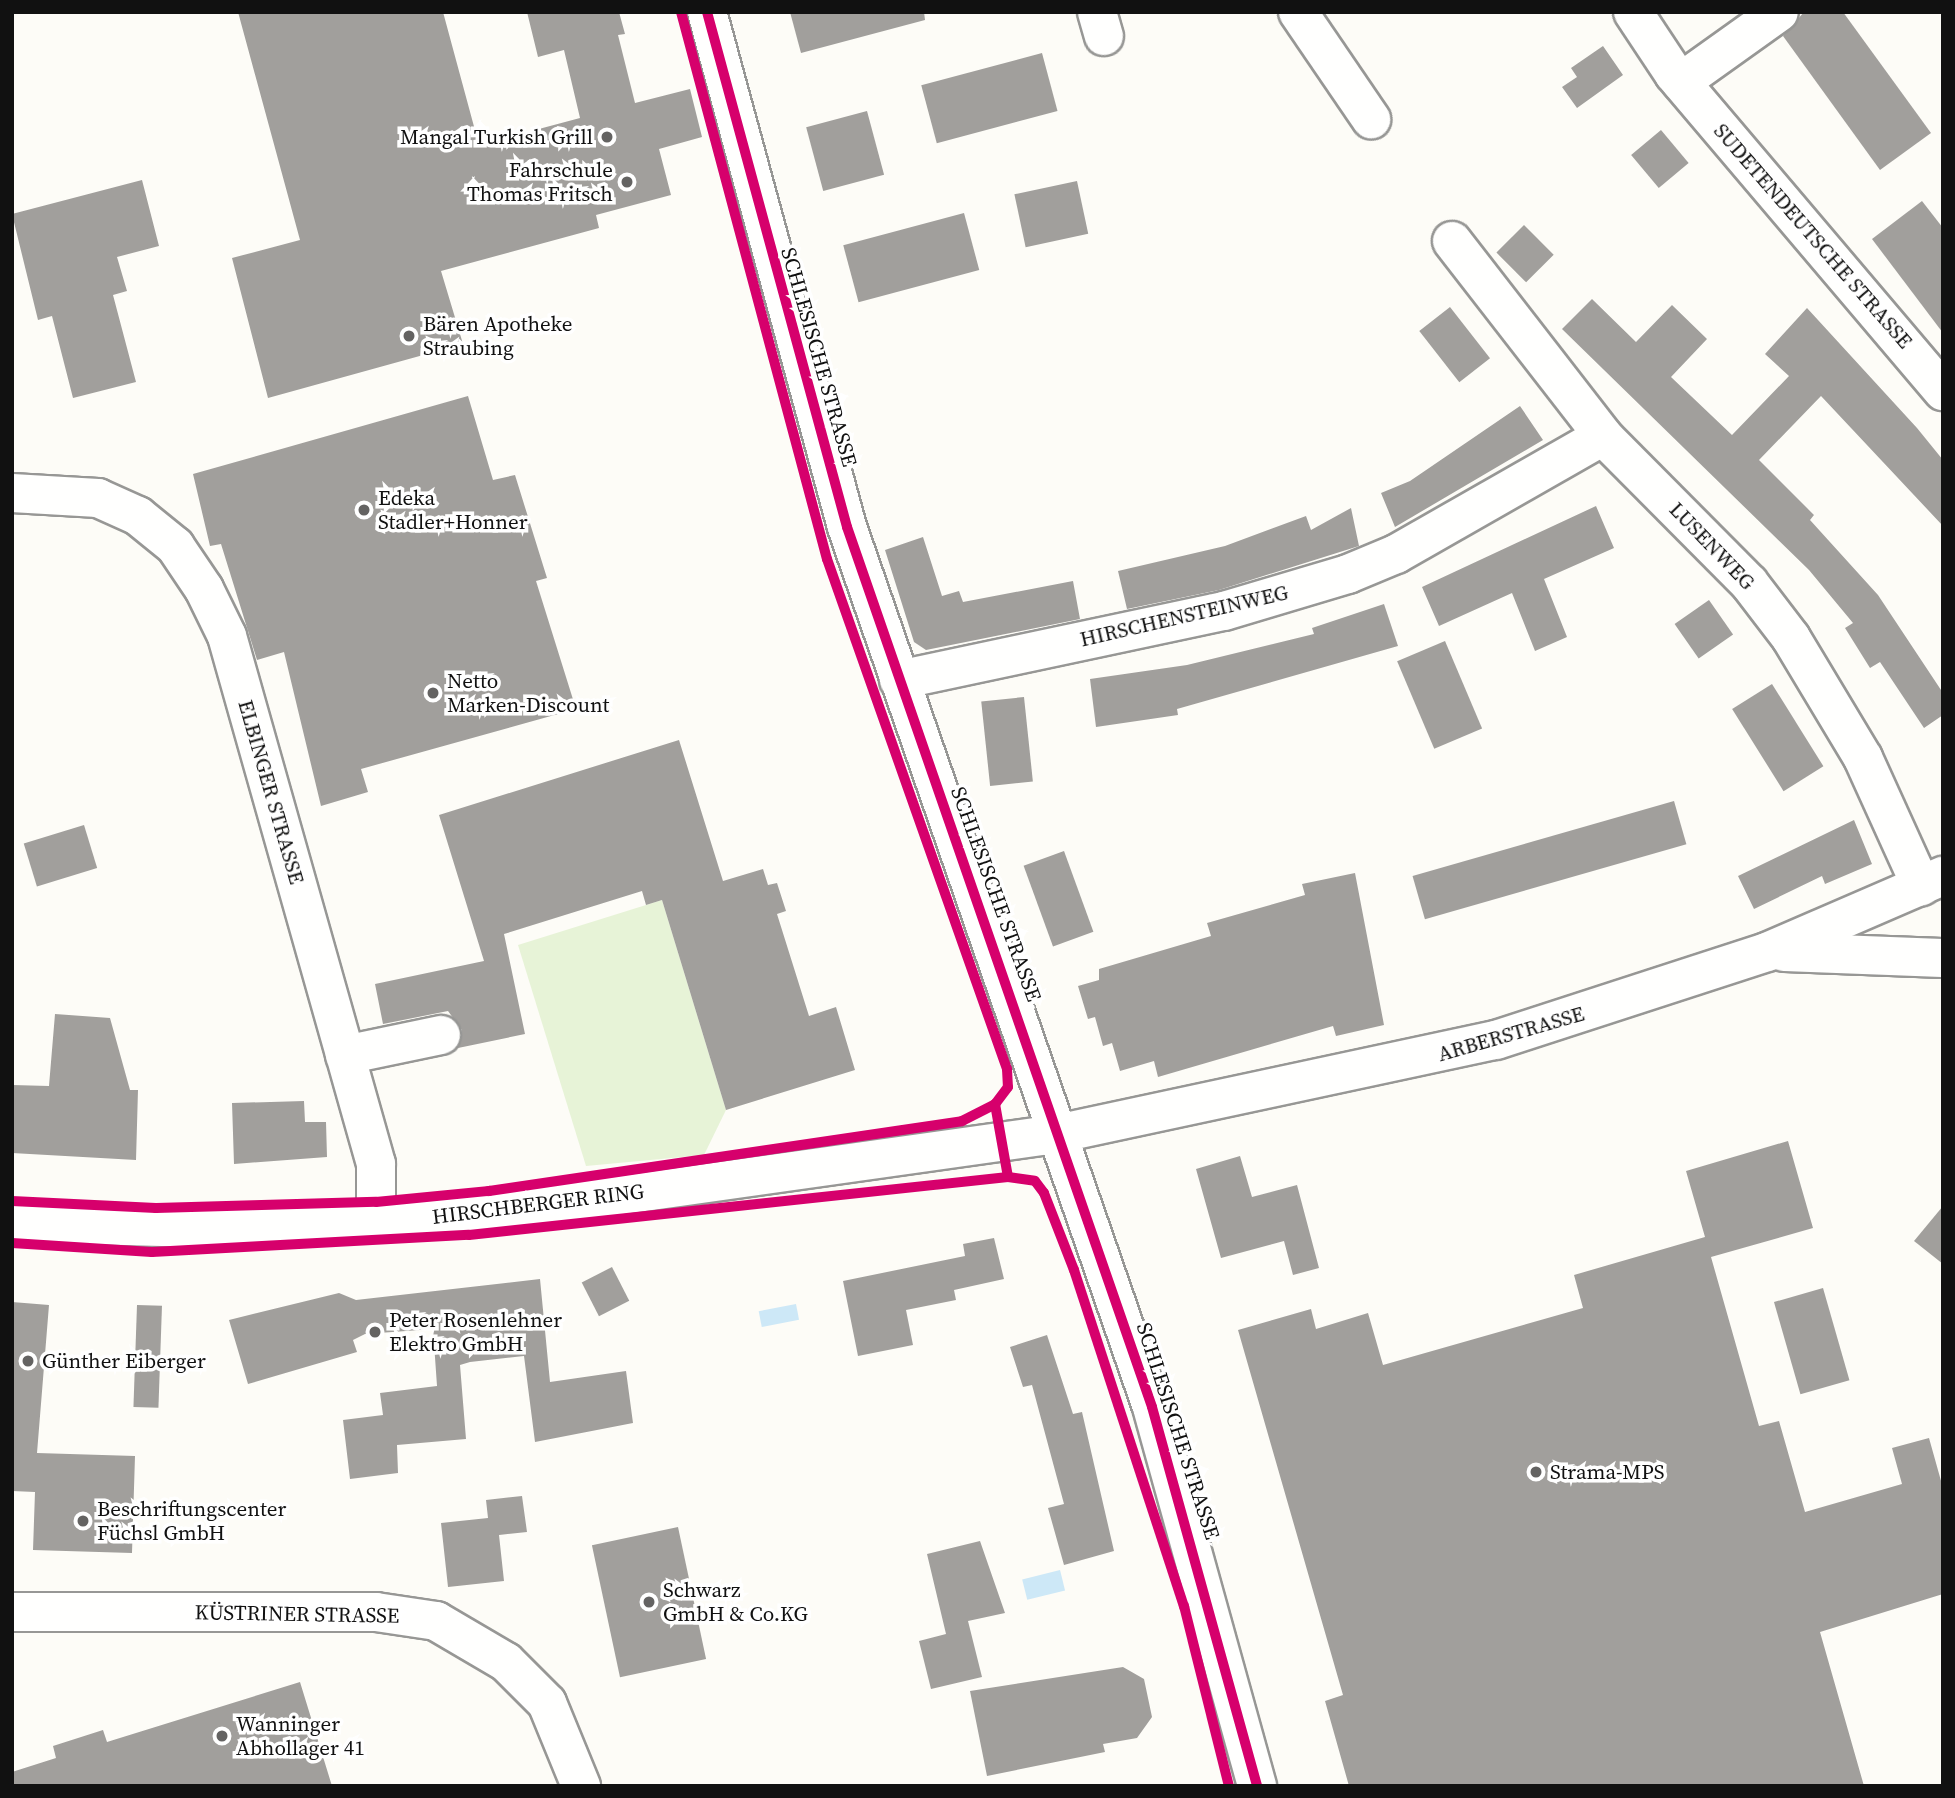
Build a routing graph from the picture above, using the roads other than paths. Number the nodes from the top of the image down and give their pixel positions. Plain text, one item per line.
1 (707, 12) edge
2 (1298, 12) edge
3 (1633, 12) edge
4 (1779, 12) edge
5 (1681, 82) junction
6 (1371, 119) dead end
7 (1452, 241) dead end
8 (1943, 391) edge
9 (1603, 436) junction
10 (12, 493) edge
11 (899, 680) junction
12 (1932, 881) edge
13 (1767, 952) junction
14 (1943, 958) edge
15 (441, 1035) dead end
16 (345, 1055) junction
17 (1061, 1133) junction
18 (376, 1222) junction
19 (12, 1223) edge
20 (12, 1612) edge
21 (581, 1786) edge
22 (1257, 1786) edge

1 - 11 street, SCHLESISCHE STRASSE
2 - 6 street
3 - 5 street, SUDETENDEUTSCHE STRASSE
4 - 5 street
5 - 8 street, SUDETENDEUTSCHE STRASSE
7 - 9 street, LUSENWEG
9 - 11 street, HIRSCHENSTEINWEG
9 - 12 street, LUSENWEG
10 - 16 street, ELBINGER STRASSE
11 - 17 street, SCHLESISCHE STRASSE
12 - 13 street, ARBERSTRASSE
13 - 14 street
13 - 17 street, ARBERSTRASSE
15 - 16 street
16 - 18 street, ELBINGER STRASSE
17 - 18 street, HIRSCHBERGER RING
17 - 22 street, SCHLESISCHE STRASSE
18 - 19 street, HIRSCHBERGER RING
20 - 21 street, KÜSTRINER STRASSE

